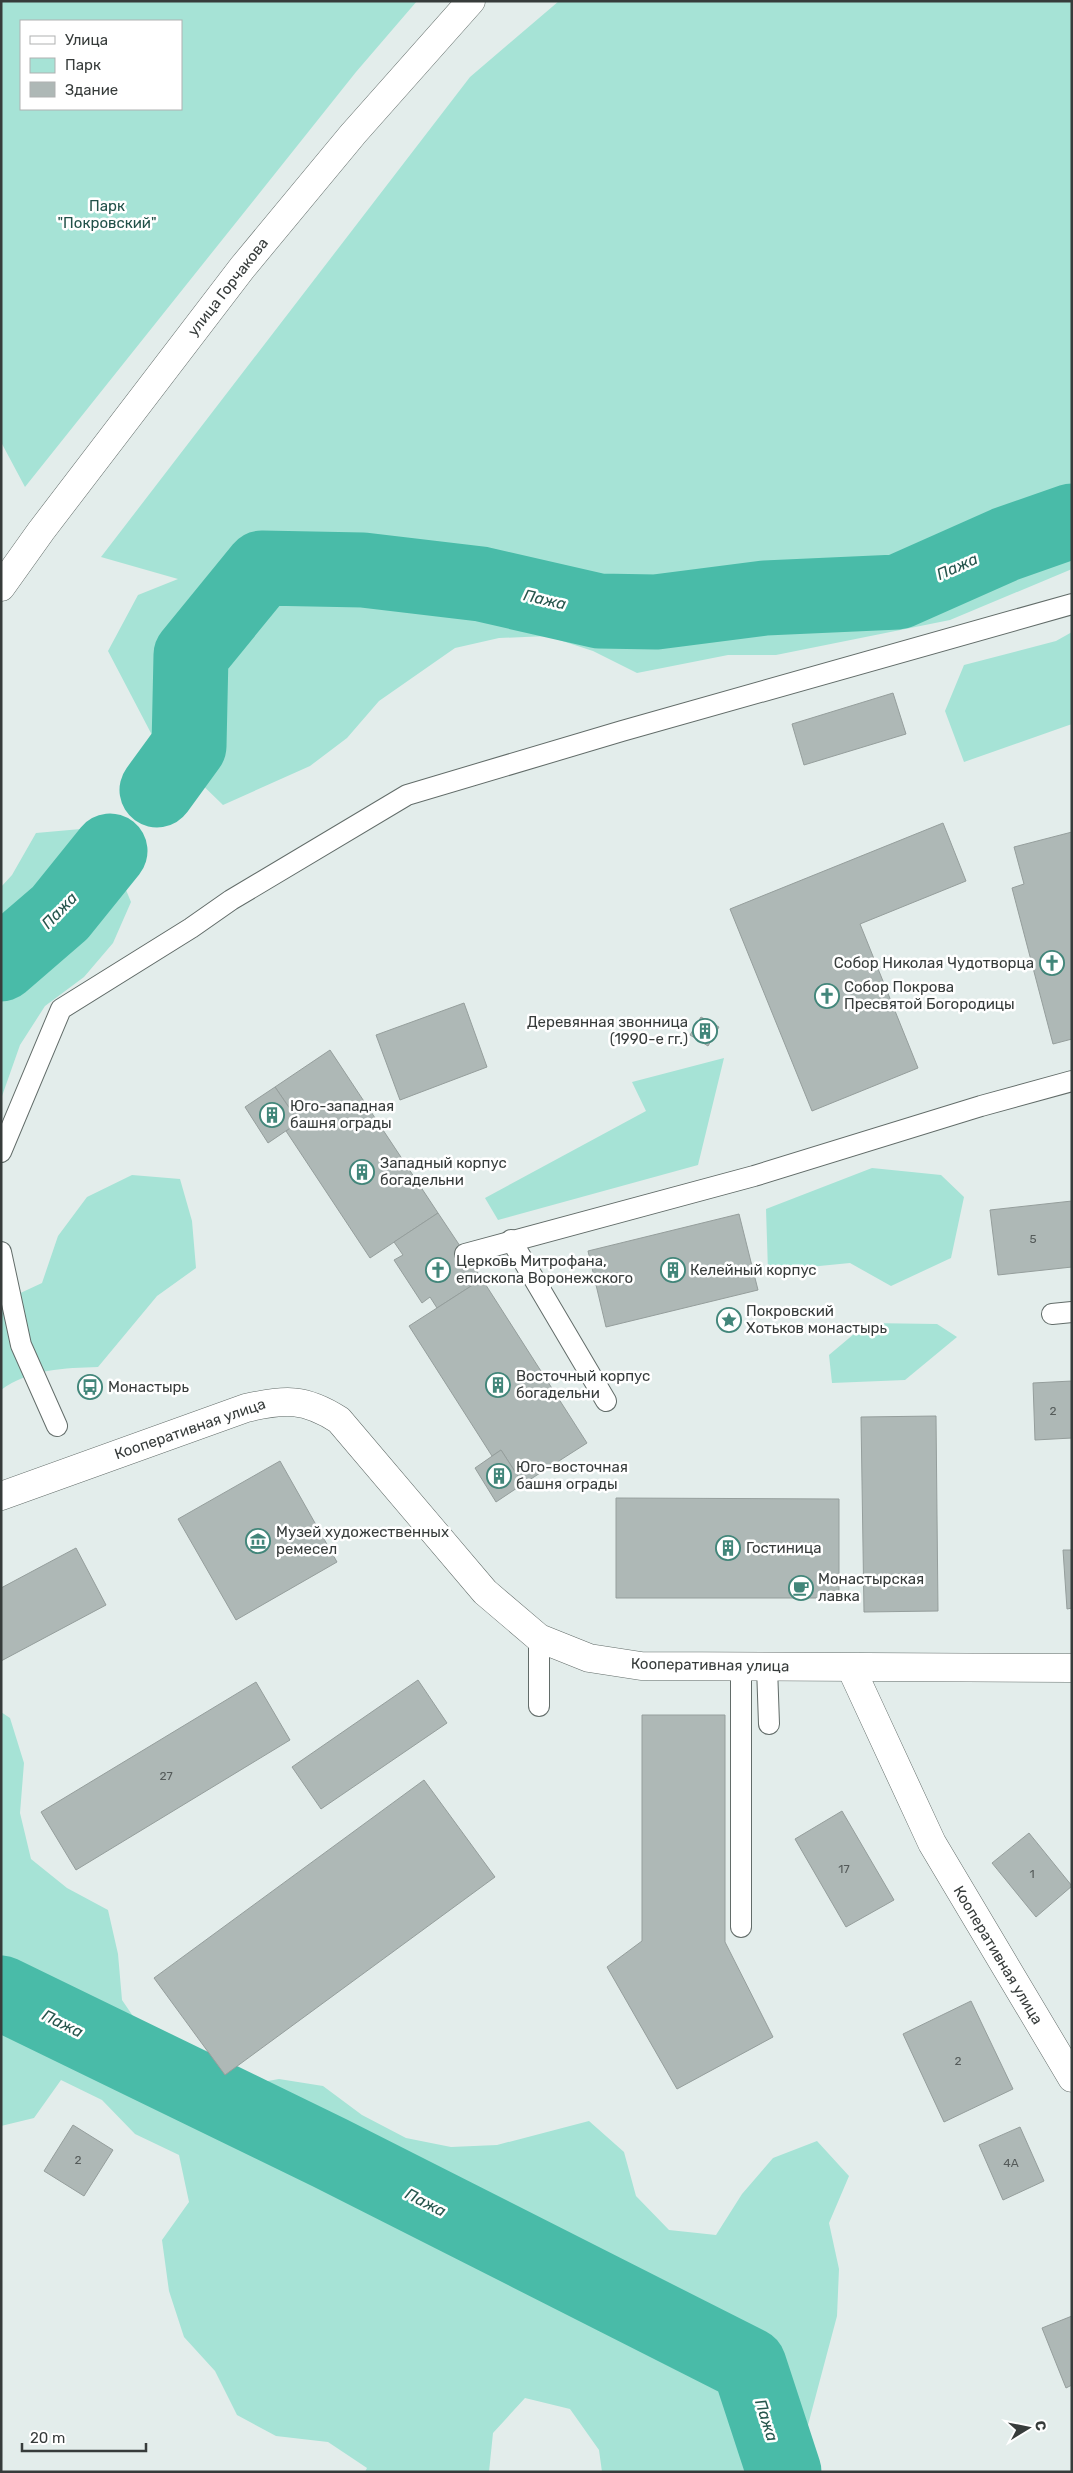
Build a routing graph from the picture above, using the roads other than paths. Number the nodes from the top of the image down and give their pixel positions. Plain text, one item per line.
1 (471, 1) edge
2 (1, 587) edge
3 (1072, 604) edge
4 (1072, 1081) edge
5 (1, 1152) edge
6 (511, 1240) junction
7 (1, 1252) edge
8 (465, 1254) dead end
9 (606, 1401) dead end
10 (57, 1426) dead end
11 (1, 1496) edge
12 (539, 1638) junction
13 (754, 1667) junction
14 (851, 1668) junction
15 (1072, 1668) edge
16 (539, 1706) dead end
17 (769, 1724) dead end
18 (741, 1927) dead end
19 (1072, 2078) edge

1 - 2 main road, улица Горчакова
3 - 5 lane
4 - 6 lane
6 - 8 lane
6 - 9 lane
7 - 10 lane
11 - 12 main road, Кооперативная улица
12 - 13 main road, Кооперативная улица
12 - 16 lane
13 - 14 main road, Кооперативная улица
13 - 17 lane
13 - 18 lane
14 - 15 main road, Кооперативная улица
14 - 19 main road, Кооперативная улица

